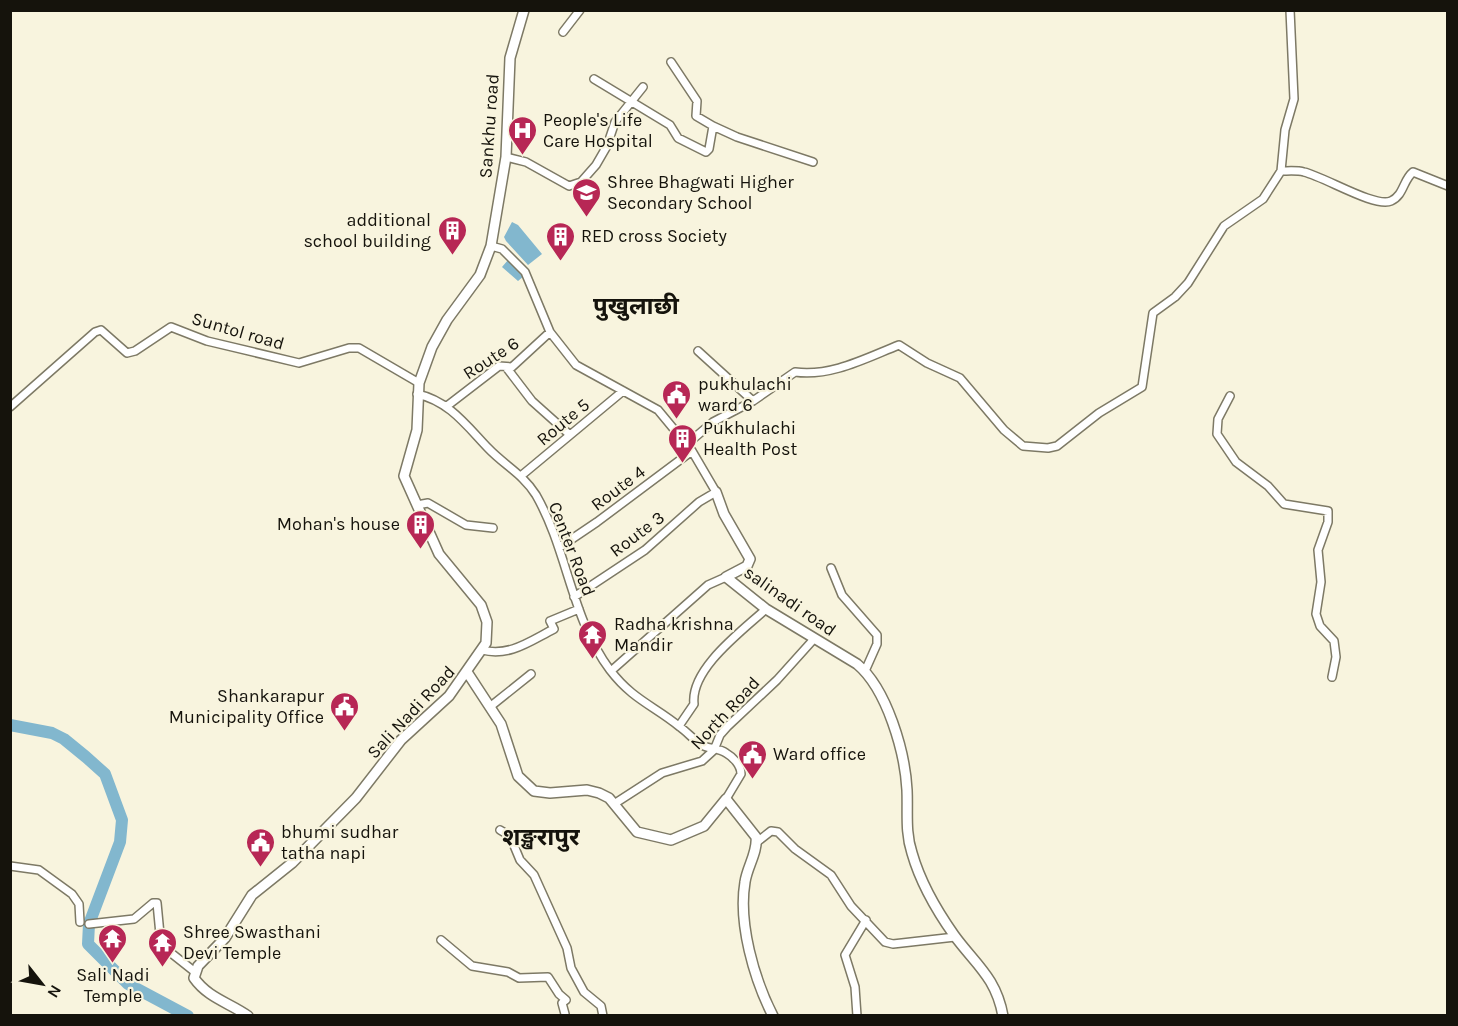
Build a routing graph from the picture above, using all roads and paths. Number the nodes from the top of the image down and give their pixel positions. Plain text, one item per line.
1 (524, 10) edge
2 (580, 10) edge
3 (1290, 10) edge
4 (564, 32) dead end
5 (671, 62) dead end
6 (594, 79) dead end
7 (643, 87) dead end
8 (633, 102) junction
9 (713, 126) junction
10 (507, 157) junction
11 (813, 162) dead end
12 (1281, 171) junction
13 (1448, 186) edge
14 (491, 246) junction
15 (550, 332) junction
16 (698, 351) dead end
17 (506, 366) junction
18 (419, 383) junction
19 (623, 391) junction
20 (417, 394) junction
21 (1230, 396) dead end
22 (753, 401) junction
23 (447, 406) junction
24 (10, 407) edge
25 (570, 435) junction
26 (689, 448) junction
27 (522, 475) junction
28 (716, 492) junction
29 (417, 505) junction
30 (493, 528) dead end
31 (560, 546) junction
32 (831, 568) dead end
33 (726, 577) junction
34 (574, 597) junction
35 (579, 609) junction
36 (766, 609) junction
37 (813, 640) junction
38 (482, 650) junction
39 (611, 671) junction
40 (865, 671) junction
41 (467, 672) junction
42 (531, 674) dead end
43 (1332, 677) dead end
44 (491, 706) junction
45 (679, 726) junction
46 (714, 750) junction
47 (726, 799) junction
48 (614, 804) junction
49 (500, 830) dead end
50 (757, 842) junction
51 (10, 866) edge
52 (866, 920) junction
53 (80, 922) dead end
54 (89, 924) dead end
55 (955, 937) junction
56 (441, 940) dead end
57 (195, 972) junction
58 (565, 1014) edge
59 (248, 1016) edge
60 (603, 1016) edge
61 (773, 1016) edge
62 (857, 1016) edge
63 (1003, 1016) edge

1 - 10 main road, Sankhu road
2 - 4 street
3 - 12 street
5 - 9 street
6 - 8 street
7 - 8 street
8 - 9 street
8 - 10 street
9 - 11 street
10 - 14 main road, Sankhu road
12 - 13 street
12 - 22 street, Route 4
14 - 15 street, salinadi road
14 - 18 main road, Sankhu road
15 - 17 street, Route 6
15 - 19 street, salinadi road
16 - 22 street
17 - 23 street, Route 6
17 - 25 street
18 - 20 main road
18 - 24 street, Suntol road
19 - 25 street, Route 5
19 - 26 street, salinadi road
20 - 23 street, Center Road
20 - 29 main road
21 - 43 street
22 - 26 street, Route 4
23 - 27 street, Center Road
25 - 27 street, Route 5
26 - 28 street, salinadi road
26 - 31 street, Route 4
27 - 31 street, Center Road
28 - 33 main road, salinadi road
28 - 34 street, Route 3
29 - 30 street
29 - 38 main road
31 - 34 street, Center Road
32 - 40 street
33 - 36 main road, salinadi road
33 - 39 street
34 - 35 street, Center Road
35 - 38 street
35 - 39 street, Center Road
36 - 37 main road, salinadi road
36 - 45 street
37 - 40 main road, salinadi road
37 - 46 street, North Road
38 - 41 main road
39 - 45 street, Center Road
40 - 55 main road, salinadi road
41 - 44 main road, Sali Nadi Road
41 - 57 main road, Sali Nadi Road
42 - 44 street
44 - 48 main road, Sali Nadi Road
45 - 46 street, Center Road
46 - 47 street, Center Road
46 - 48 street, North Road
47 - 48 main road, Sali Nadi Road
47 - 50 main road
49 - 60 street
50 - 52 street
50 - 61 main road
51 - 53 street
52 - 55 street
52 - 62 street
54 - 57 street
55 - 63 main road, salinadi road
56 - 58 street
57 - 59 main road

